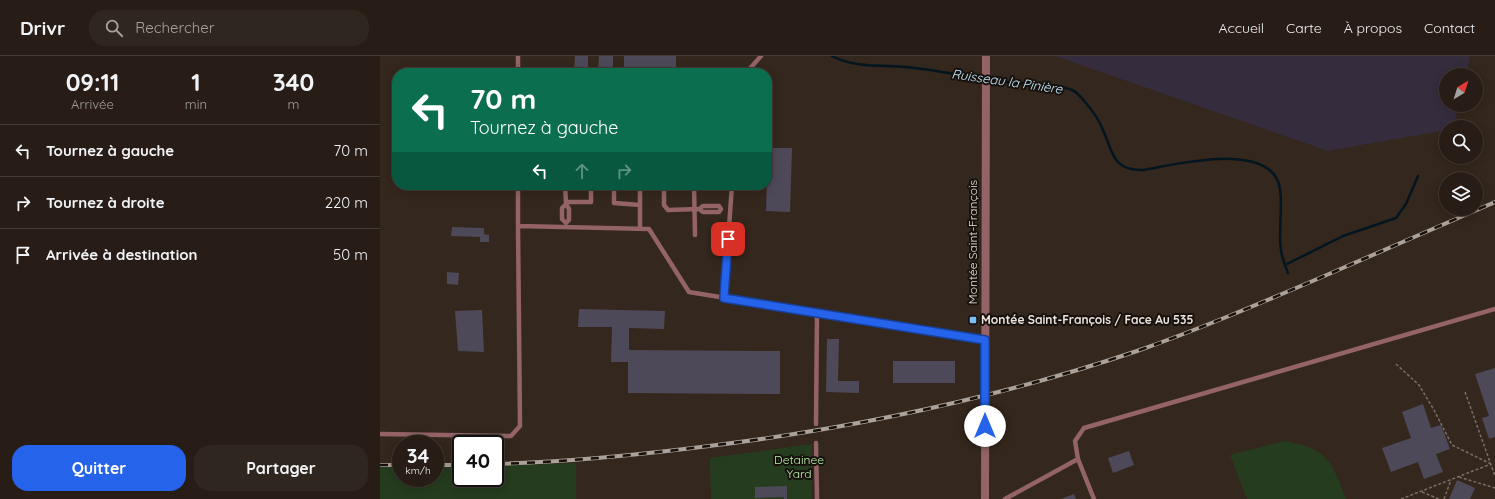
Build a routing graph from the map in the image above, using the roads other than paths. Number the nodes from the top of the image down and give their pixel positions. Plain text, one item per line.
1 (518, 56) edge
2 (761, 56) edge
3 (986, 59) edge
4 (518, 68) edge
5 (750, 68) edge
6 (518, 190) edge
7 (565, 190) edge
8 (591, 190) edge
9 (614, 190) edge
10 (640, 190) edge
11 (664, 190) edge
12 (694, 190) edge
13 (732, 190) edge
14 (566, 203) junction
15 (640, 205) junction
16 (696, 209) junction
17 (730, 210) junction
18 (566, 225) junction
19 (518, 226) junction
20 (640, 229) junction
21 (695, 235) dead end
22 (724, 298) junction
23 (1495, 309) edge
24 (817, 313) junction
25 (985, 340) junction
26 (816, 424) dead end
27 (380, 434) edge
28 (816, 443) dead end
29 (1078, 459) junction
30 (817, 499) edge
31 (985, 499) edge
32 (1005, 499) edge
33 (1094, 499) edge

1 - 4 lane
2 - 5 lane
3 - 25 street, Montée Saint-François
6 - 19 lane
7 - 14 lane
8 - 14 lane
9 - 15 lane
10 - 15 lane
11 - 16 lane
12 - 16 lane
13 - 17 lane
14 - 18 lane
14 - 18 lane
15 - 20 lane
16 - 17 lane
16 - 21 lane
17 - 22 lane
18 - 19 lane
18 - 20 lane
19 - 27 lane
20 - 22 lane
22 - 24 lane
23 - 29 lane
24 - 25 lane
24 - 26 lane
25 - 31 street, Montée Saint-François
28 - 30 lane
29 - 32 lane
29 - 33 lane

